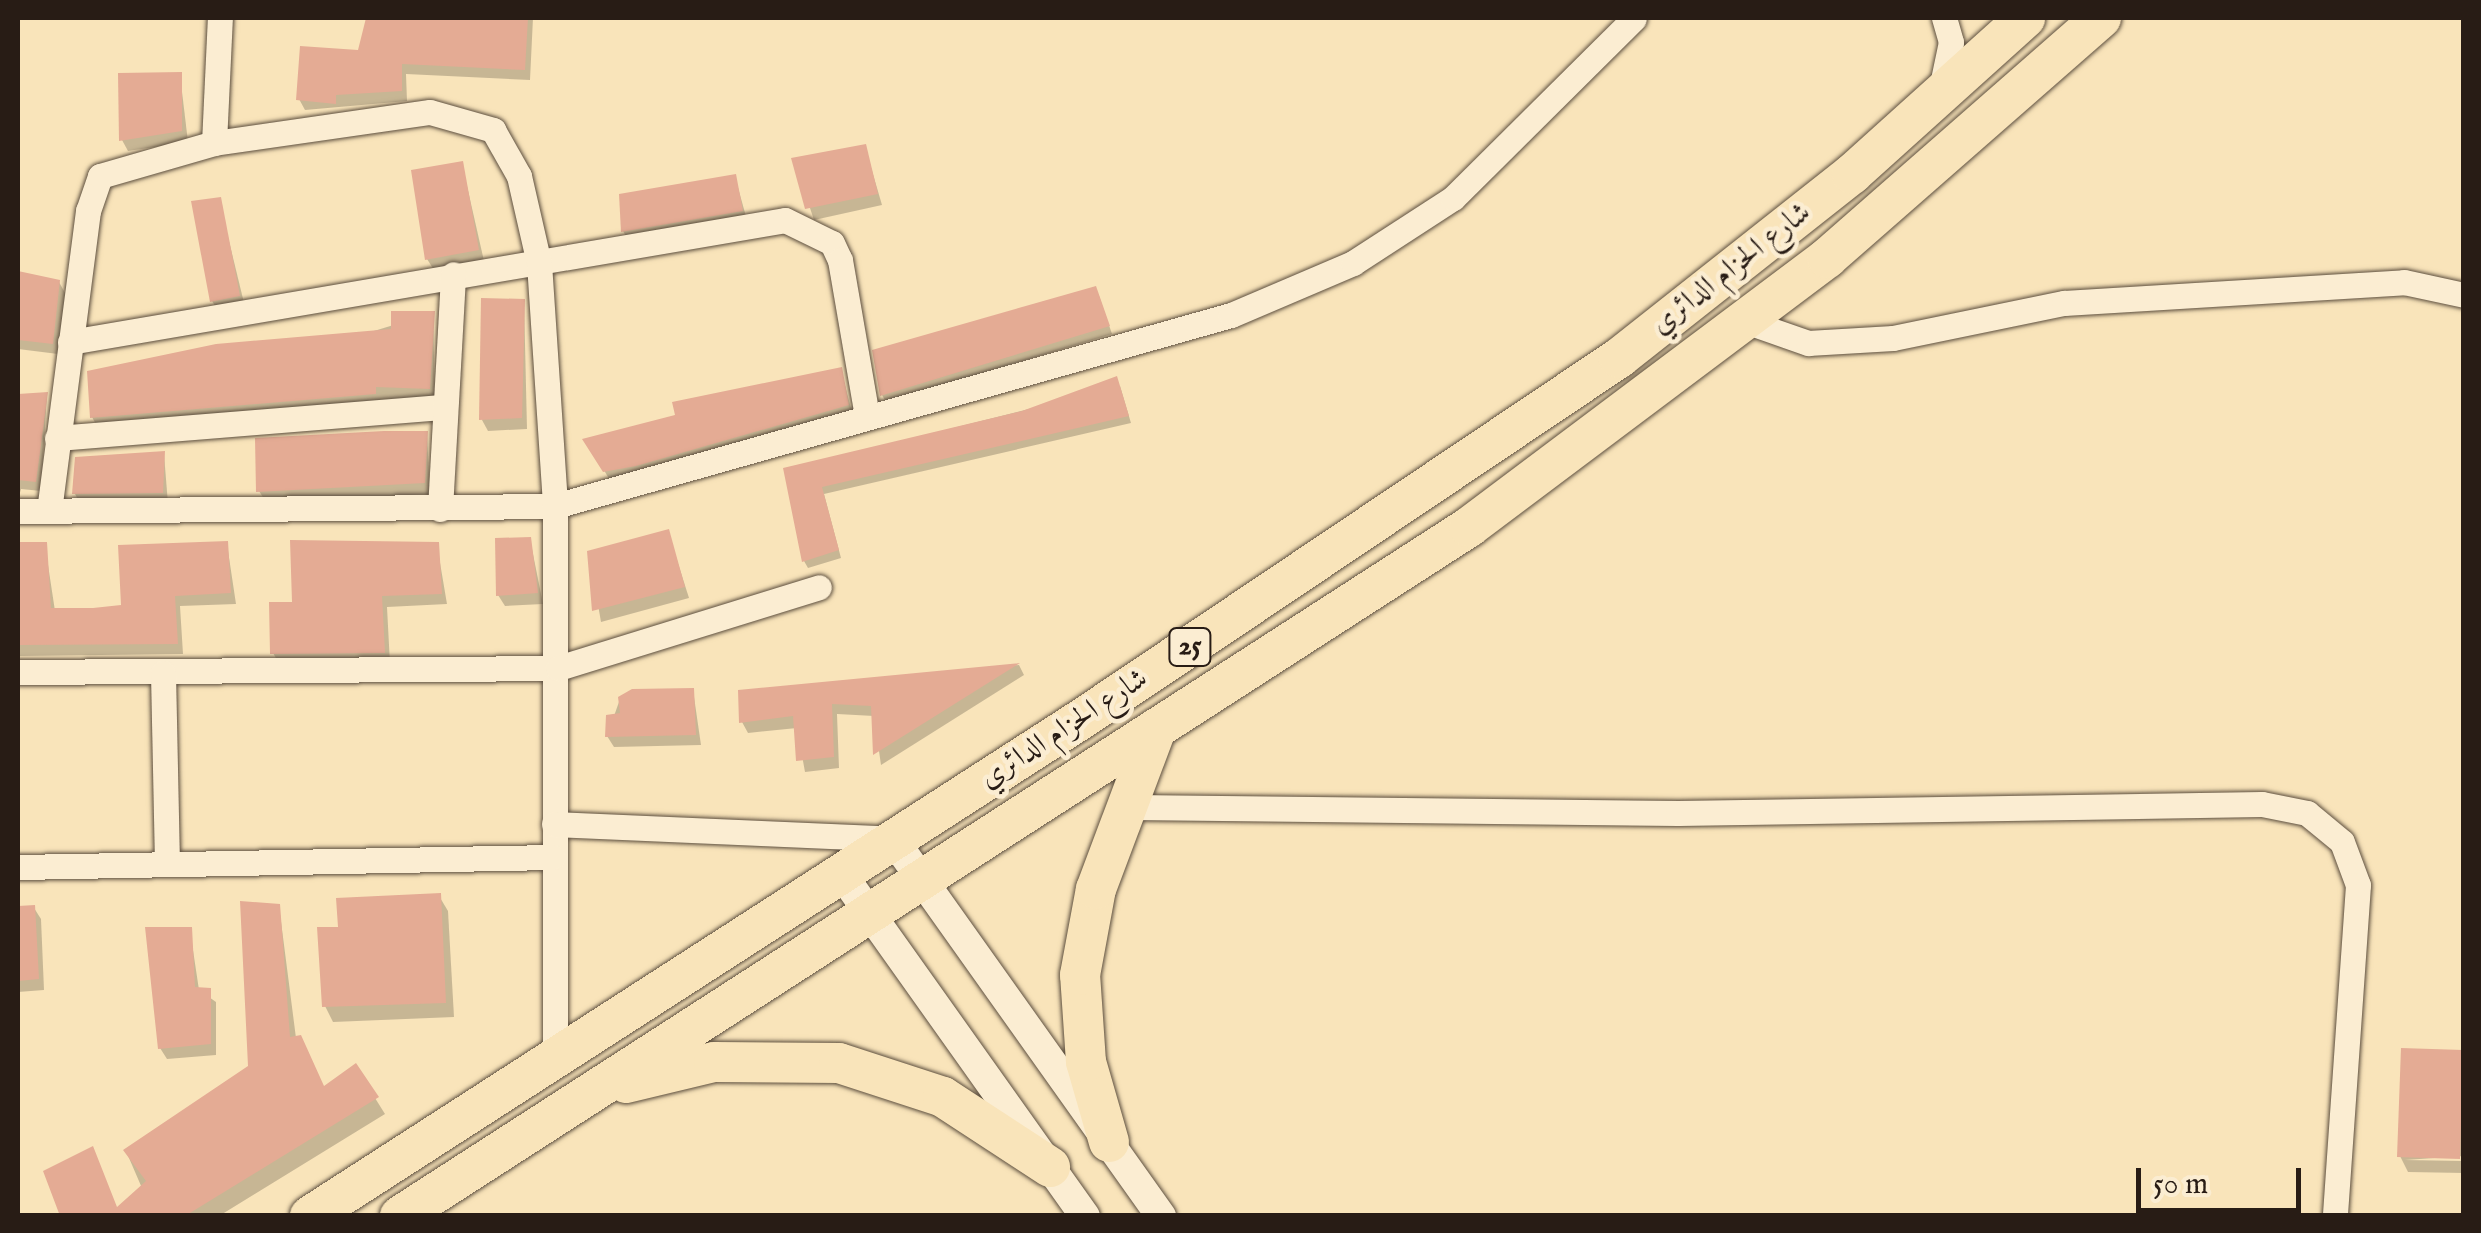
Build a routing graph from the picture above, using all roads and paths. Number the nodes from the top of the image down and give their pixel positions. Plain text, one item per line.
1 (220, 18) edge
2 (1634, 18) edge
3 (1944, 18) edge
4 (2026, 18) edge
5 (2101, 18) edge
6 (1940, 94) junction
7 (214, 144) junction
8 (539, 262) junction
9 (453, 274) junction
10 (2464, 295) edge
11 (1748, 322) junction
12 (70, 342) junction
13 (446, 406) junction
14 (866, 411) junction
15 (57, 438) junction
16 (555, 506) junction
17 (440, 509) junction
18 (50, 511) junction
19 (18, 512) edge
20 (819, 588) dead end
21 (558, 668) junction
22 (18, 672) edge
23 (162, 673) junction
24 (1156, 729) junction
25 (1131, 807) junction
26 (554, 824) junction
27 (893, 839) junction
28 (554, 858) junction
29 (166, 862) junction
30 (18, 868) edge
31 (841, 873) junction
32 (922, 880) junction
33 (870, 913) junction
34 (555, 1059) junction
35 (580, 1099) junction
36 (1109, 1142) junction
37 (1050, 1167) junction
38 (310, 1216) edge
39 (400, 1216) edge
40 (1085, 1216) edge
41 (1161, 1216) edge
42 (2334, 1216) edge

1 - 7 street
2 - 14 street
3 - 6 street
4 - 6 main road, شارع الحزام الدائري / 25
5 - 11 main road, شارع الحزام الدائري / 25
6 - 27 main road, شارع الحزام الدائري / 25
7 - 8 street
7 - 12 street
8 - 9 street
8 - 14 street
8 - 16 street
9 - 12 street
9 - 13 street
10 - 11 street
11 - 24 main road, شارع الحزام الدائري / 25
12 - 15 street
13 - 15 street
13 - 17 street
14 - 16 street
15 - 18 street
16 - 17 street
16 - 21 street
17 - 18 street
18 - 19 street
20 - 21 street
21 - 23 street
21 - 26 street
22 - 23 street
23 - 29 street
24 - 25 main road
24 - 32 main road, شارع الحزام الدائري / 25
25 - 36 main road
25 - 42 street
26 - 27 street
26 - 28 street
27 - 31 main road, شارع الحزام الدائري / 25
27 - 32 street
28 - 29 street
28 - 34 street
29 - 30 street
31 - 33 street
31 - 34 main road, شارع الحزام الدائري / 25
32 - 33 main road, شارع الحزام الدائري / 25
32 - 36 street
33 - 35 main road, شارع الحزام الدائري / 25
33 - 37 street
34 - 38 main road, شارع الحزام الدائري / 25
35 - 37 main road
35 - 39 main road, شارع الحزام الدائري / 25
36 - 41 street
37 - 40 street

